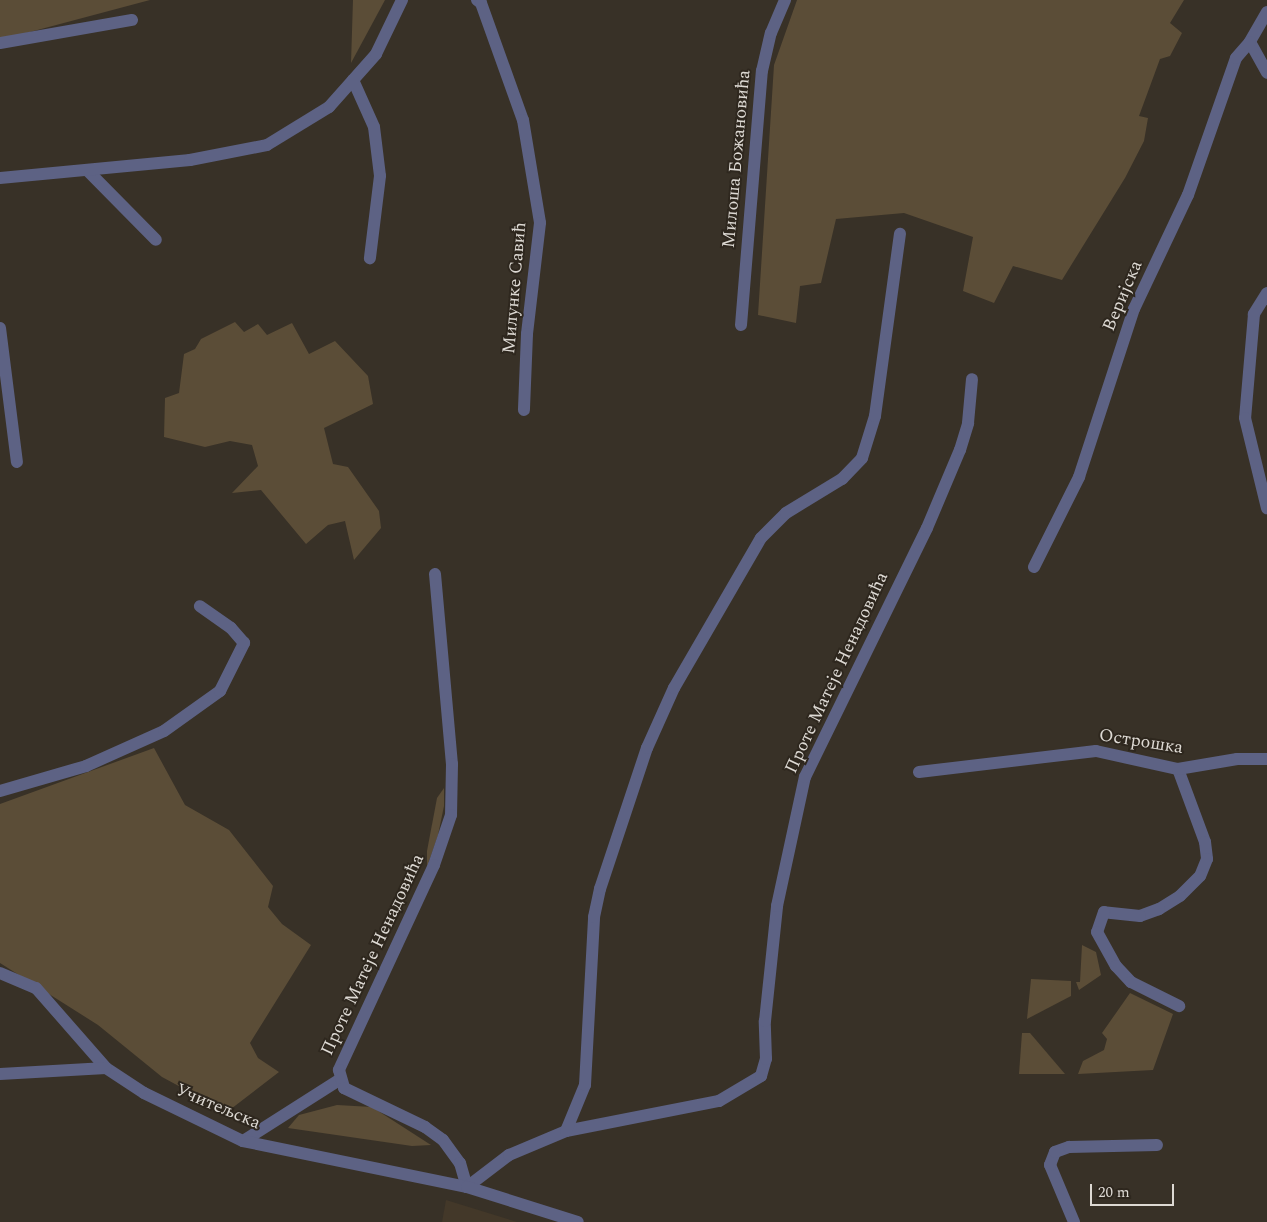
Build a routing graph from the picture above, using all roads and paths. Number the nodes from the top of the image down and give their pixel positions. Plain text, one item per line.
1 (402, 0) edge
2 (477, 0) edge
3 (785, 0) edge
4 (1267, 12) edge
5 (132, 20) dead end
6 (1250, 42) junction
7 (0, 43) edge
8 (1267, 73) edge
9 (353, 80) junction
10 (86, 170) junction
11 (0, 178) edge
12 (900, 234) dead end
13 (156, 240) dead end
14 (370, 258) dead end
15 (1267, 293) edge
16 (741, 325) dead end
17 (0, 328) edge
18 (972, 379) dead end
19 (524, 410) dead end
20 (17, 462) dead end
21 (1267, 508) edge
22 (1034, 567) dead end
23 (435, 574) dead end
24 (200, 606) dead end
25 (1267, 758) edge
26 (1178, 769) junction
27 (920, 772) dead end
28 (0, 792) edge
29 (0, 973) edge
30 (1179, 1006) dead end
31 (106, 1068) junction
32 (0, 1074) edge
33 (339, 1080) junction
34 (566, 1131) junction
35 (243, 1141) junction
36 (1157, 1145) dead end
37 (467, 1187) junction
38 (578, 1222) edge
39 (1074, 1222) edge

1 - 9 street
2 - 19 street, Милунке Савић
3 - 16 street, Милоша Божановића
4 - 6 street, Веријска
5 - 7 street
6 - 8 street
6 - 22 street, Веријска
9 - 10 street
9 - 14 street
10 - 11 street
10 - 13 street
12 - 34 street
15 - 21 street
17 - 20 street
18 - 34 street, Проте Матеје Ненадовића
23 - 33 street, Проте Матеје Ненадовића
24 - 28 street
25 - 26 street, Острошка
26 - 27 street, Острошка
26 - 30 street
29 - 31 street, Учитељска
31 - 32 street
31 - 35 street, Учитељска
33 - 35 street
33 - 37 street, Проте Матеје Ненадовића
34 - 37 street, Проте Матеје Ненадовића
35 - 37 street, Учитељска
36 - 39 street
37 - 38 street, Учитељска

